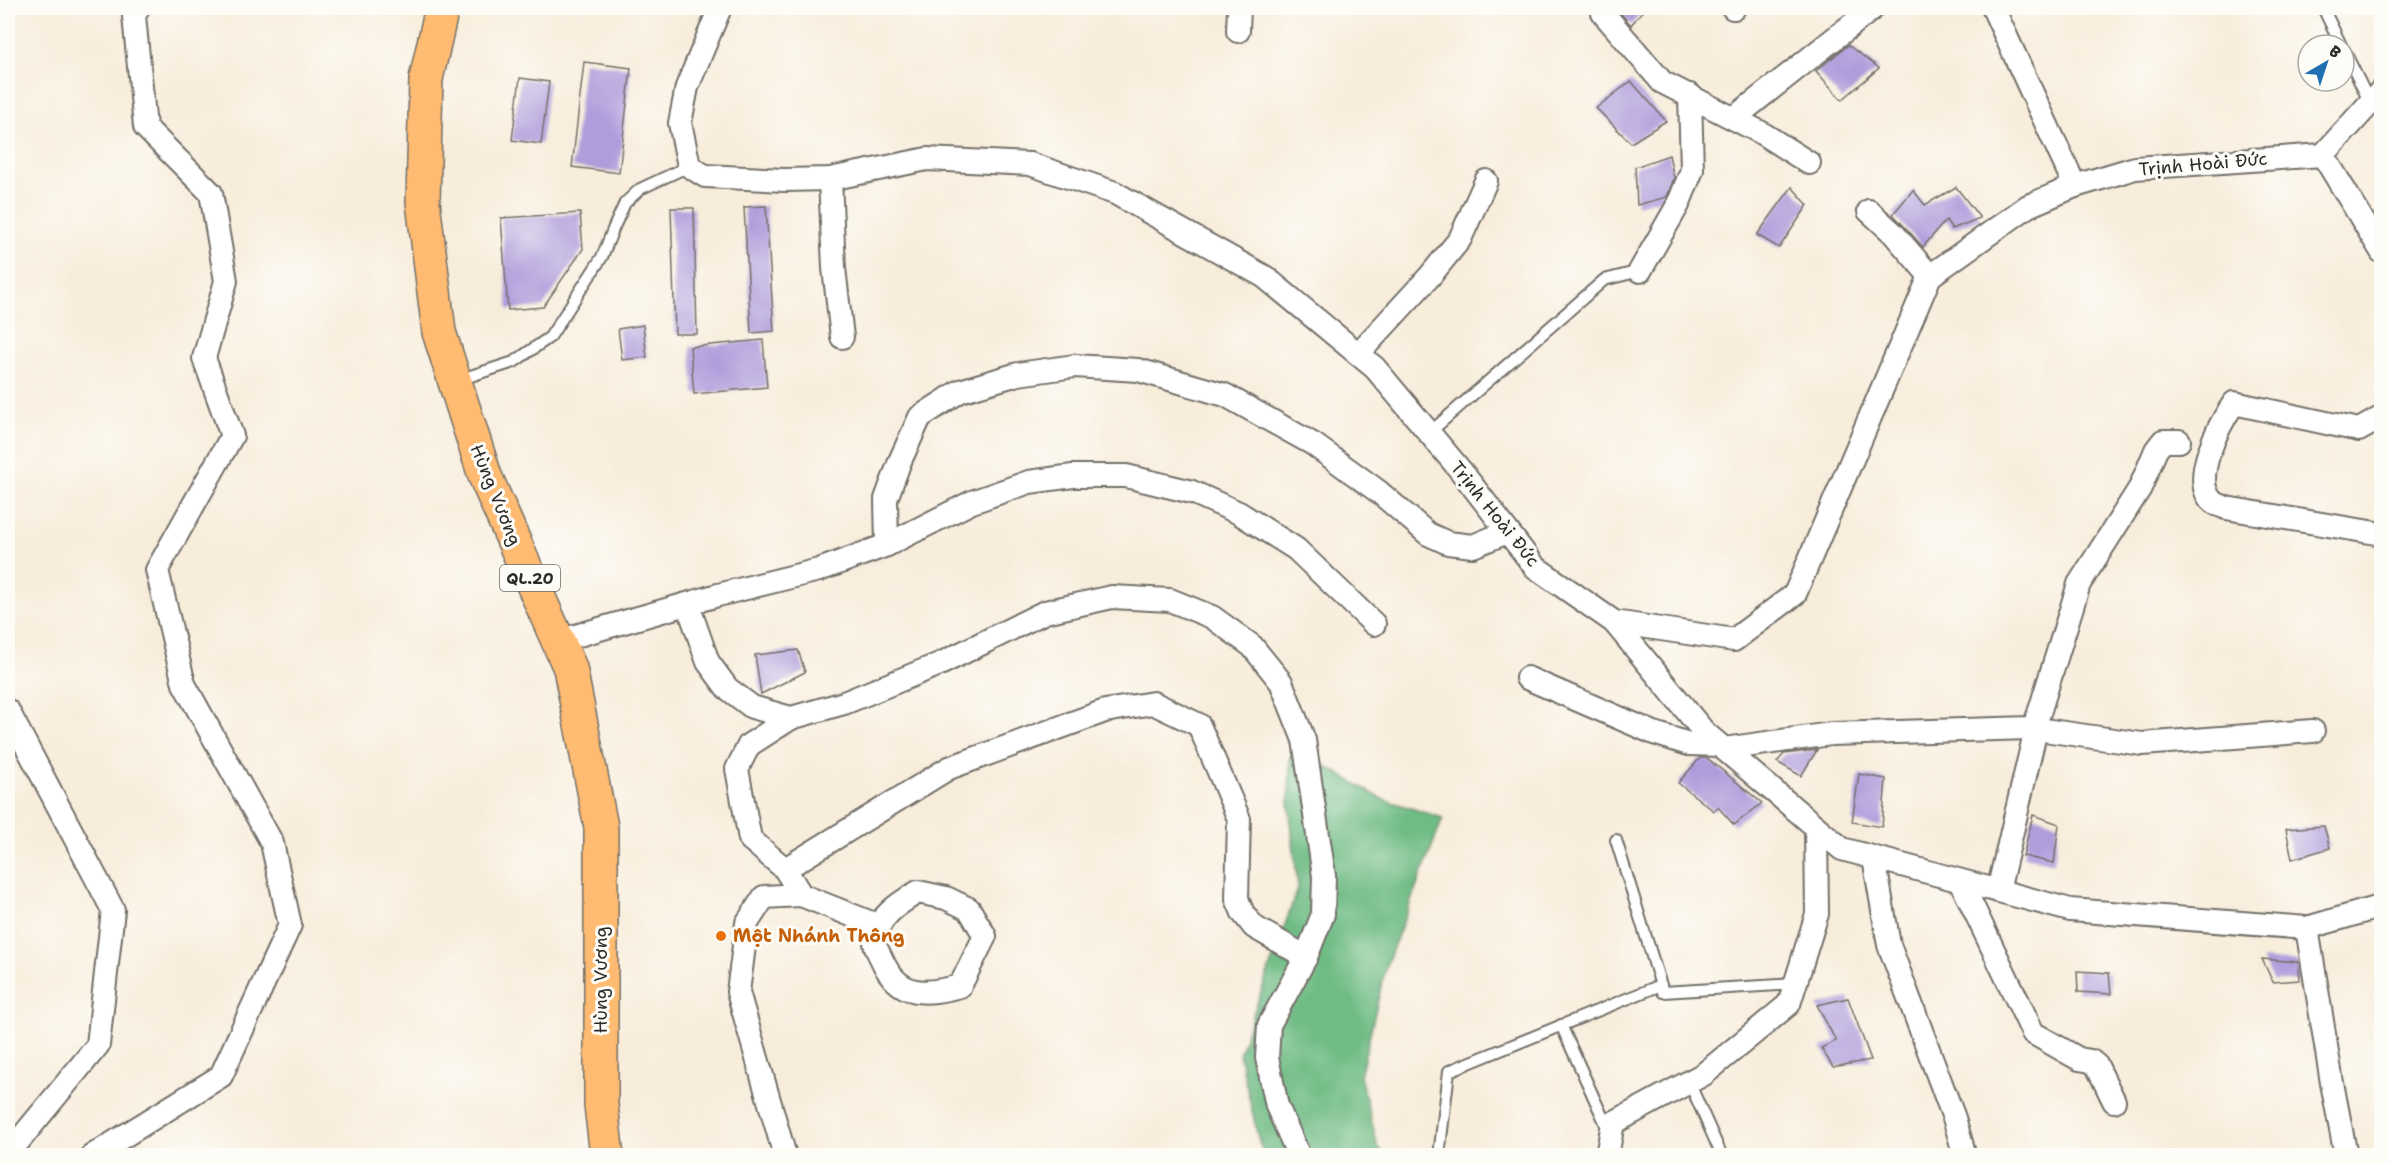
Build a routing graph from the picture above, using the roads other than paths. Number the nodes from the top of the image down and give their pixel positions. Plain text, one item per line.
1 (138, 8) edge
2 (442, 8) edge
3 (720, 8) edge
4 (1239, 8) edge
5 (1602, 8) edge
6 (1873, 8) edge
7 (1993, 8) edge
8 (2323, 8) edge
9 (1238, 31) dead end
10 (2335, 33) edge
11 (2356, 67) edge
12 (1690, 95) junction
13 (2376, 96) edge
14 (1734, 118) junction
15 (2323, 154) junction
16 (1809, 163) dead end
17 (689, 166) junction
18 (830, 179) junction
19 (1486, 181) dead end
20 (2075, 186) junction
21 (1869, 211) dead end
22 (2382, 252) edge
23 (1640, 271) joint
24 (1930, 276) junction
25 (842, 337) dead end
26 (1358, 354) junction
27 (455, 381) junction
28 (2382, 417) edge
29 (1429, 433) junction
30 (2179, 441) dead end
31 (1508, 532) junction
32 (2382, 534) edge
33 (887, 544) junction
34 (688, 605) junction
35 (1614, 622) junction
36 (1374, 624) dead end
37 (558, 641) junction
38 (1527, 678) dead end
39 (8, 711) edge
40 (791, 718) junction
41 (2033, 729) junction
42 (2313, 731) dead end
43 (1722, 747) junction
44 (1816, 827) junction
45 (1616, 840) dead end
46 (1874, 858) junction
47 (785, 869) junction
48 (1961, 882) junction
49 (1998, 891) junction
50 (801, 895) junction
51 (2382, 906) edge
52 (879, 926) junction
53 (2307, 928) junction
54 (1306, 957) junction
55 (1795, 984) junction
56 (1661, 985) junction
57 (1561, 1025) junction
58 (1689, 1082) junction
59 (2114, 1101) dead end
60 (1609, 1145) edge
61 (8, 1154) edge
62 (92, 1155) edge
63 (607, 1155) edge
64 (784, 1155) edge
65 (1299, 1155) edge
66 (1439, 1155) edge
67 (1722, 1155) edge
68 (1965, 1155) edge
69 (2346, 1155) edge

1 - 62 street
2 - 27 highway, Hùng Vương / QL.20
3 - 17 street
4 - 9 street
5 - 12 street
6 - 14 street
7 - 20 street
8 - 10 lane
11 - 13 lane
12 - 14 street
12 - 23 street
13 - 15 street
14 - 16 street
15 - 20 street, Trịnh Hoài Đức
15 - 22 street
17 - 18 street, Trịnh Hoài Đức
17 - 27 lane
18 - 25 street
18 - 26 street, Trịnh Hoài Đức
19 - 26 street
20 - 24 street, Trịnh Hoài Đức
21 - 24 street
23 - 29 lane
24 - 35 street, Trịnh Hoài Đức
26 - 29 street, Trịnh Hoài Đức
27 - 37 highway, Hùng Vương / QL.20
28 - 32 street
29 - 31 street, Trịnh Hoài Đức
30 - 41 street
31 - 33 street
31 - 35 street, Trịnh Hoài Đức
33 - 34 street
33 - 36 street
34 - 37 street
34 - 40 street
35 - 43 street
37 - 63 highway, Hùng Vương / QL.20
38 - 43 street
39 - 61 street
40 - 47 street
40 - 54 street
41 - 42 street
41 - 43 street
41 - 49 street
43 - 44 street
44 - 46 street
44 - 55 street
45 - 56 lane
46 - 48 street
46 - 68 street
47 - 50 street
47 - 54 street
48 - 49 street
48 - 59 street
49 - 53 street
50 - 52 street
50 - 64 street
51 - 53 street
52 - 52 street
53 - 69 street
54 - 65 street
55 - 56 lane
55 - 58 street
56 - 57 lane
57 - 60 lane
57 - 66 lane
58 - 60 street
58 - 67 lane

